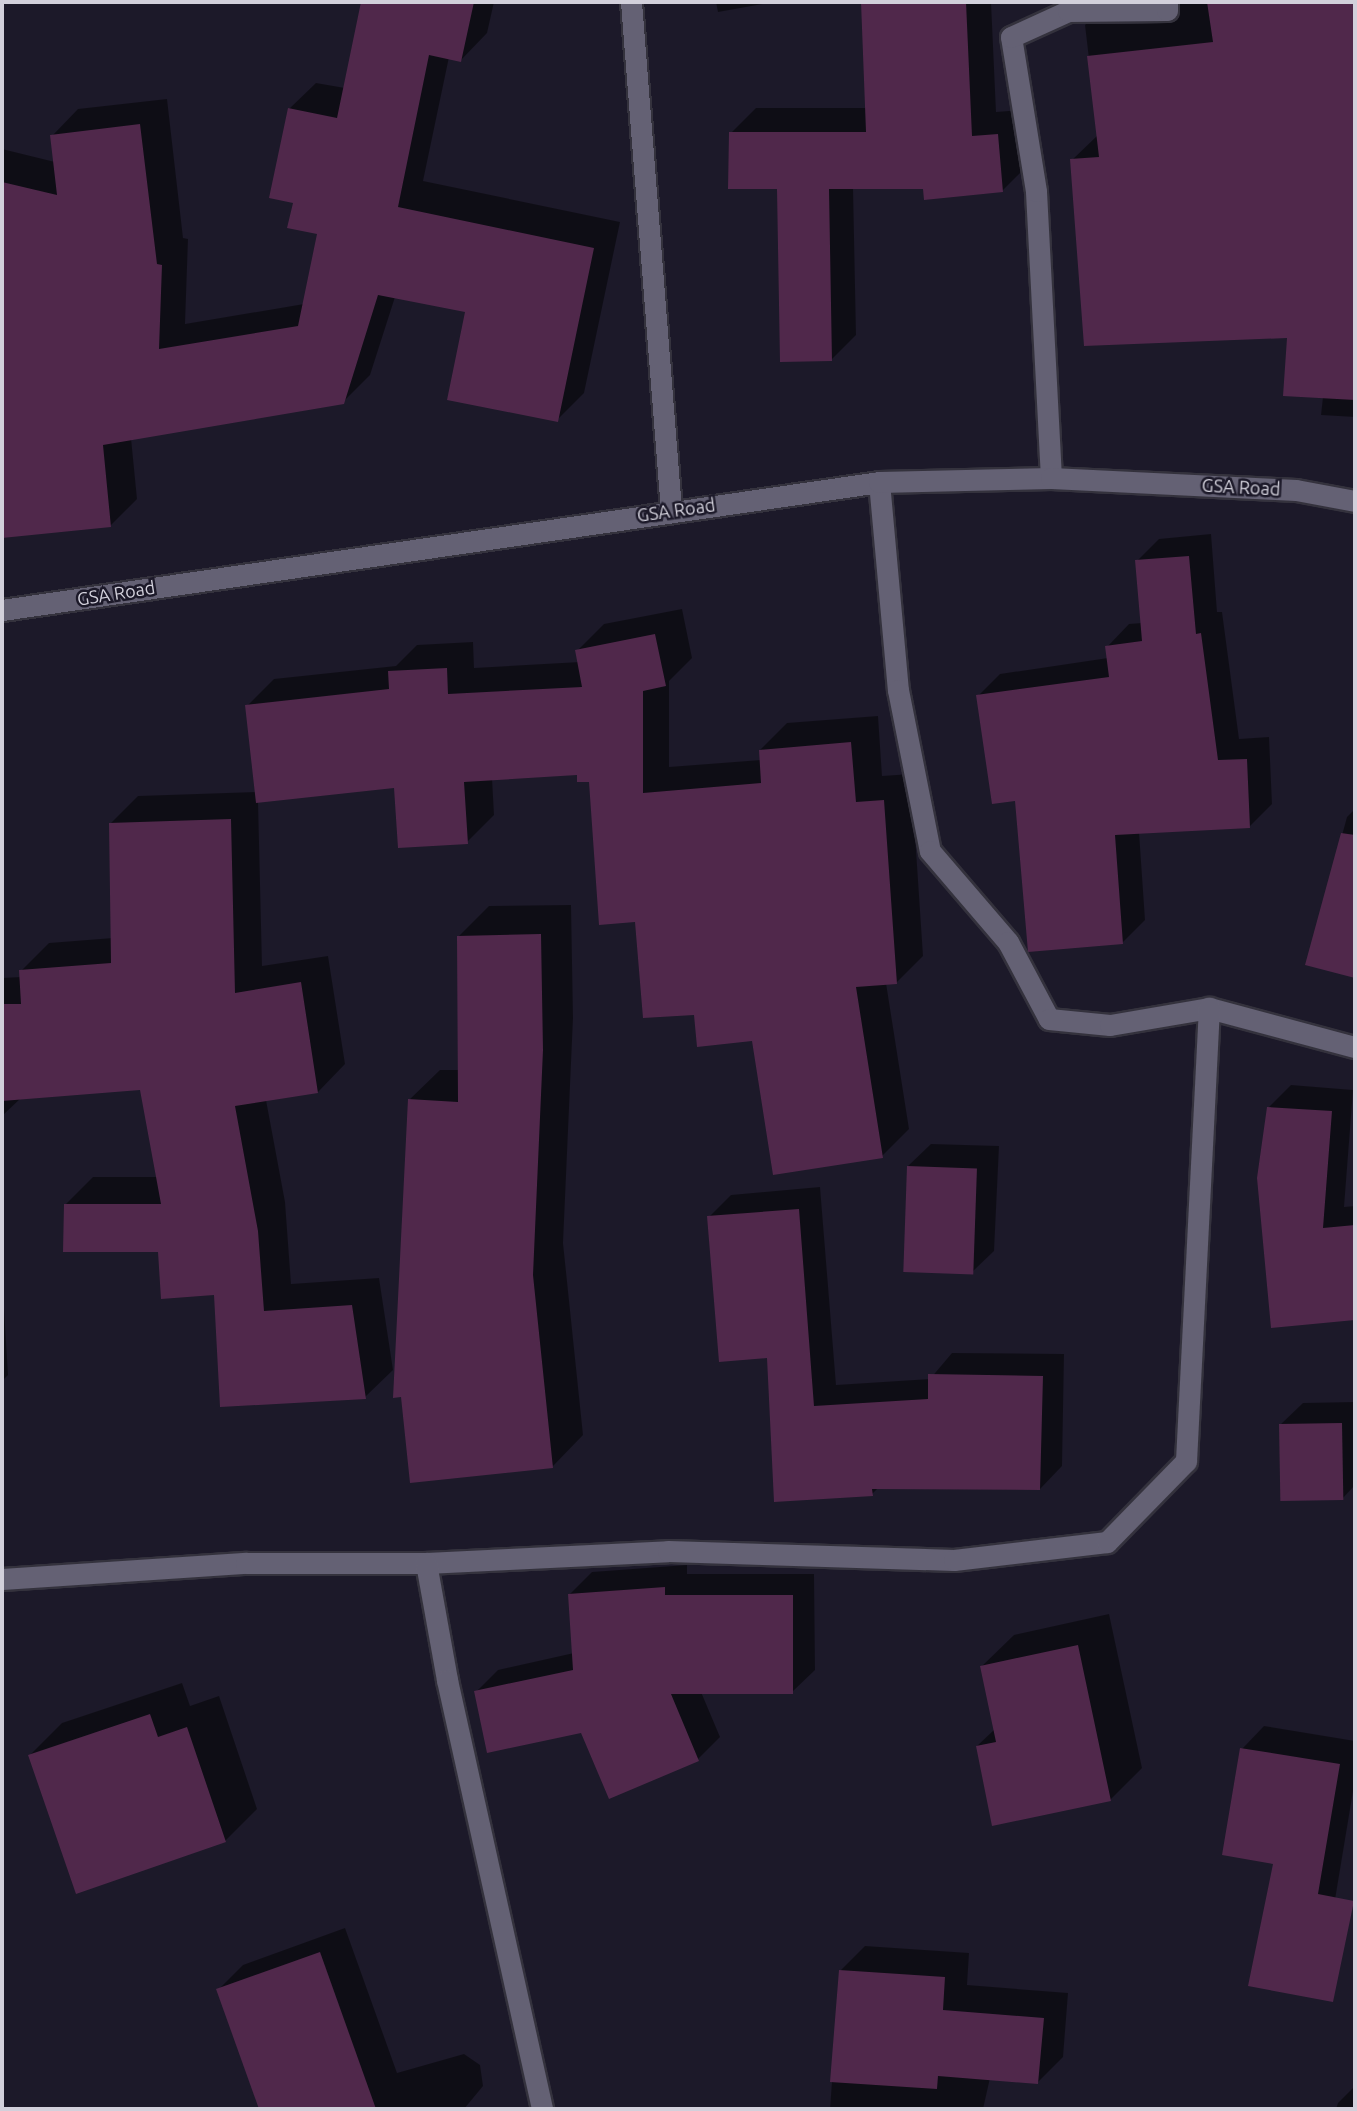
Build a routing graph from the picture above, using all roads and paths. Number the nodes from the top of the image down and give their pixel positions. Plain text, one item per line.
1 (631, 2) edge
2 (1167, 2) edge
3 (1051, 478) junction
4 (879, 482) junction
5 (1355, 502) edge
6 (671, 510) junction
7 (2, 610) edge
8 (1209, 1008) junction
9 (1355, 1047) edge
10 (426, 1563) junction
11 (2, 1579) edge
12 (542, 2109) edge

1 - 6 street
2 - 3 street
3 - 4 street, GSA Road
3 - 5 street, GSA Road
4 - 6 street, GSA Road
4 - 8 street
6 - 7 street, GSA Road
8 - 9 street
8 - 10 street
10 - 11 street
10 - 12 street

